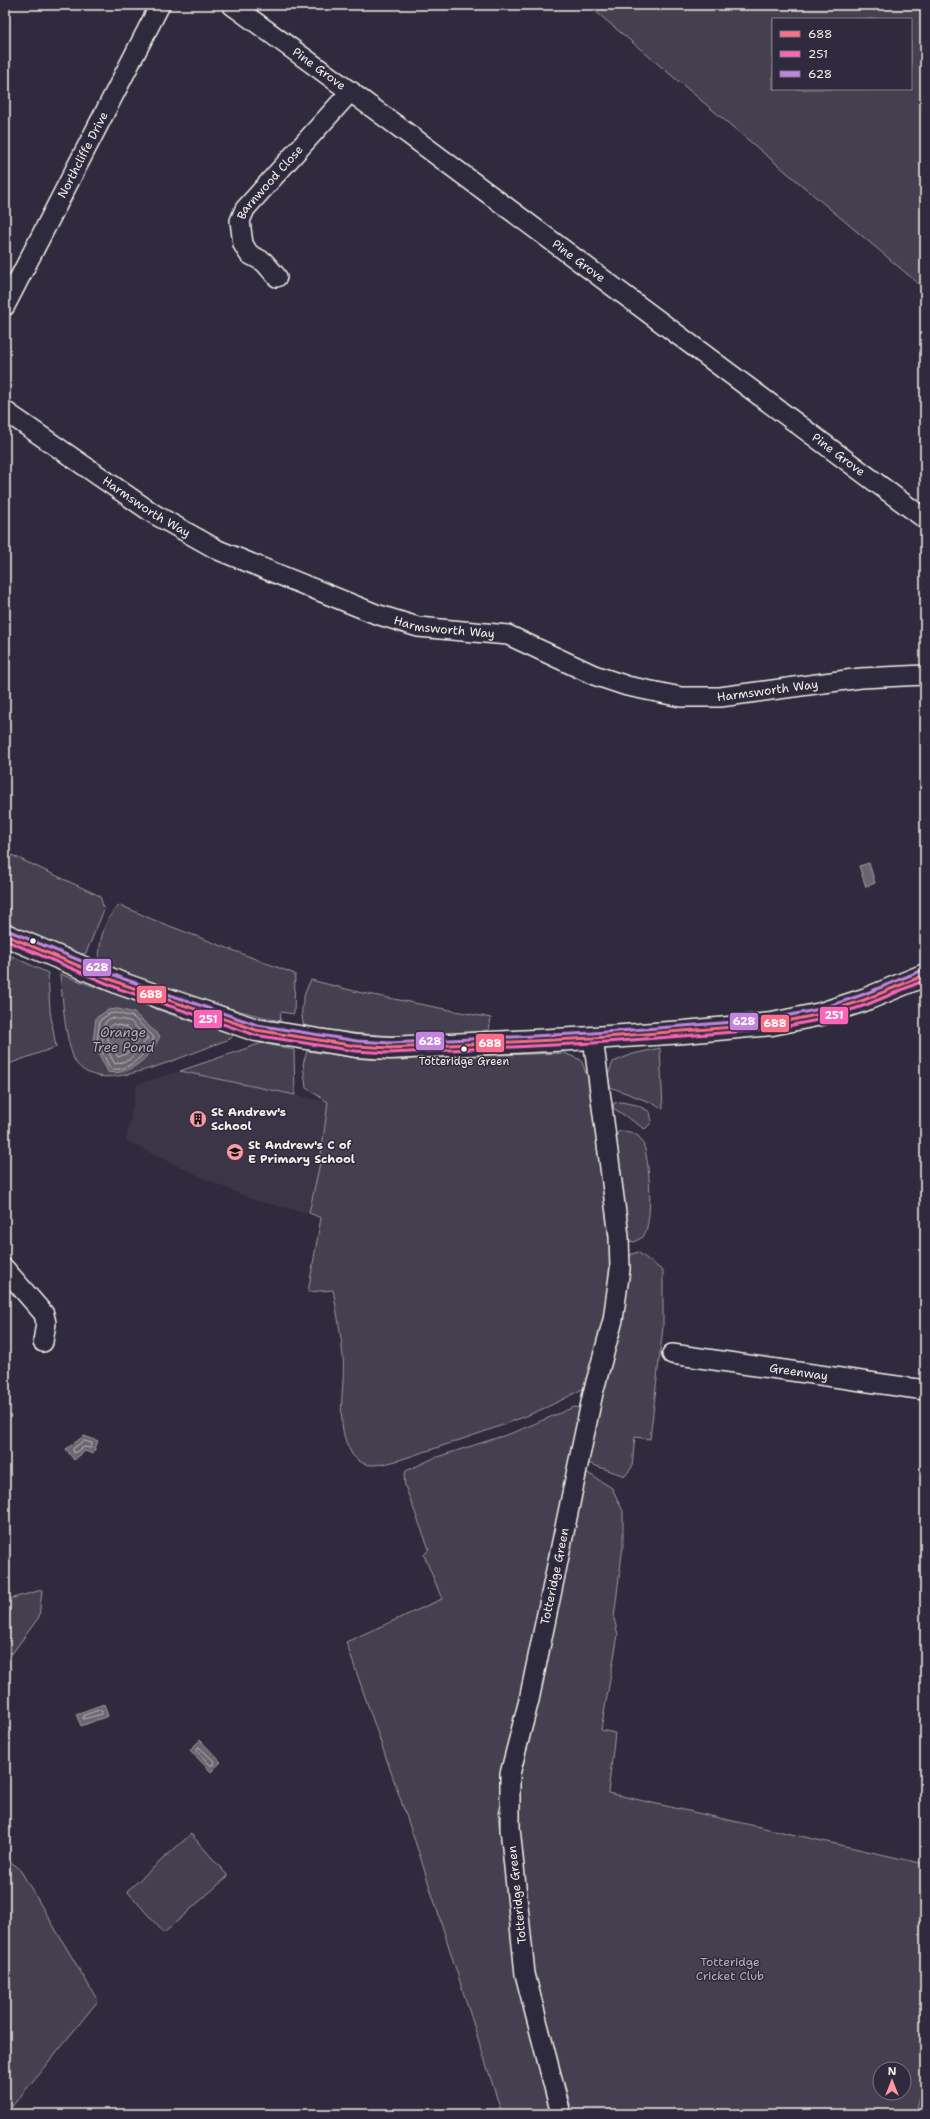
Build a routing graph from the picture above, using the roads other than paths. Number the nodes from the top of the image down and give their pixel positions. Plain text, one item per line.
1 (160, 5) edge
2 (232, 5) edge
3 (351, 91) junction
4 (277, 277) dead end
5 (5, 306) edge
6 (5, 410) edge
7 (925, 519) edge
8 (925, 675) edge
9 (5, 935) edge
10 (925, 975) edge
11 (593, 1038) junction
12 (5, 1268) edge
13 (43, 1342) dead end
14 (672, 1354) dead end
15 (925, 1390) edge
16 (561, 2114) edge

1 - 5 street, Northcliffe Drive
2 - 3 street, Pine Grove
3 - 4 street, Barnwood Close
3 - 7 street, Pine Grove
6 - 8 street, Harmsworth Way
9 - 11 main road
10 - 11 main road
11 - 16 street, Totteridge Green
12 - 13 street
14 - 15 street, Greenway

